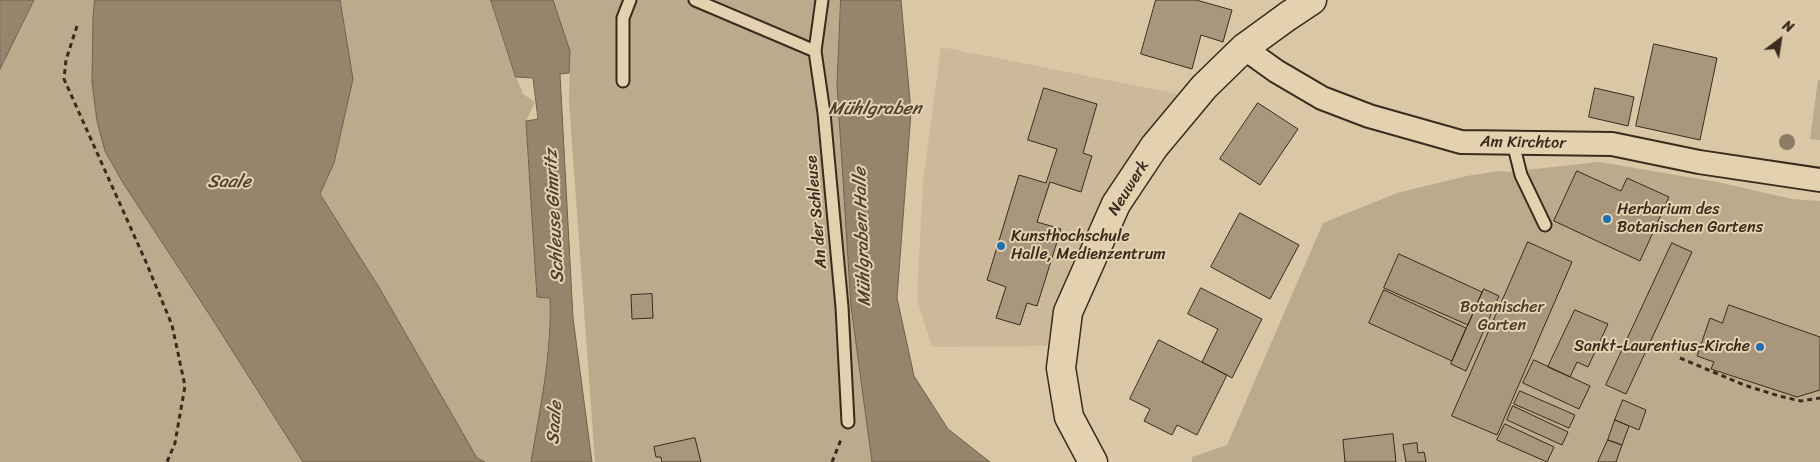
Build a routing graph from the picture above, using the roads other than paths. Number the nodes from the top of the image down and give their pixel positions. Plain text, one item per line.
1 (630, 0) edge
2 (695, 0) edge
3 (822, 0) edge
4 (1312, 0) edge
5 (1244, 48) junction
6 (816, 51) junction
7 (623, 81) dead end
8 (1512, 143) junction
9 (1820, 180) edge
10 (1545, 225) dead end
11 (848, 422) road end
12 (1093, 462) edge

1 - 7 lane
2 - 6 lane
3 - 6 lane, An der Schleuse
4 - 5 street, Neuwerk
5 - 8 street, Am Kirchtor
5 - 12 street, Neuwerk
6 - 11 lane, An der Schleuse
8 - 9 street, Am Kirchtor
8 - 10 lane

